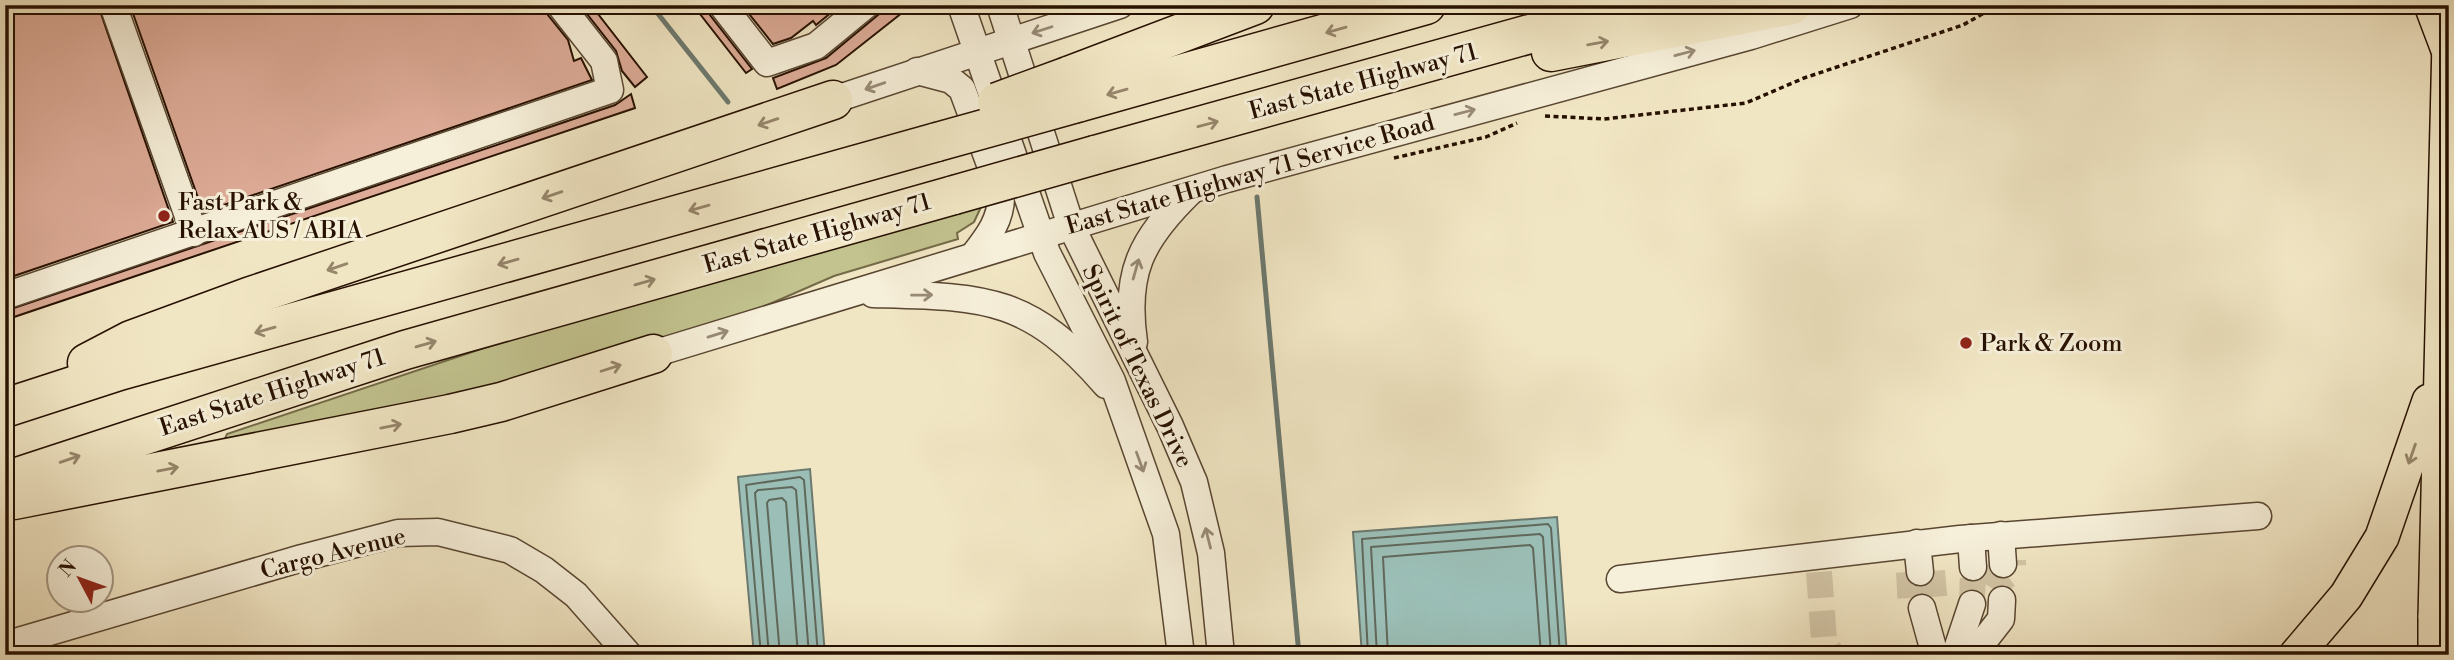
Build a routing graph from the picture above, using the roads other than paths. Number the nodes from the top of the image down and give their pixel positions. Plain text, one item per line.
1 (113, 5) edge
2 (560, 5) edge
3 (722, 5) edge
4 (866, 5) edge
5 (961, 5) edge
6 (1000, 5) edge
7 (1120, 5) edge
8 (1255, 5) edge
9 (1426, 5) edge
10 (1634, 5) edge
11 (1792, 5) edge
12 (1850, 5) edge
13 (2431, 5) edge
14 (1010, 40) junction
15 (2449, 42) edge
16 (2448, 50) edge
17 (976, 51) junction
18 (1434, 61) junction
19 (917, 71) junction
20 (1072, 90) junction
21 (832, 100) joint
22 (1192, 190) junction
23 (1071, 226) junction
24 (194, 233) junction
25 (1041, 236) junction
26 (973, 256) junction
27 (854, 292) junction
28 (5, 296) edge
29 (653, 354) joint
30 (1136, 361) junction
31 (2441, 366) junction
32 (1116, 398) junction
33 (9, 407) edge
34 (5, 481) edge
35 (5, 502) edge
36 (2258, 516) dead end
37 (1620, 579) dead end
38 (1214, 584) junction
39 (1174, 586) junction
40 (2001, 600) tunnel mouth
41 (1926, 623) edge
42 (5, 645) edge
43 (1220, 647) edge
44 (1180, 649) edge
45 (629, 655) edge
46 (1955, 655) edge
47 (1973, 655) edge
48 (2296, 655) edge
49 (2435, 655) edge

1 - 24 street
2 - 24 street
3 - 4 street
5 - 17 street, Spirit of Texas Drive
6 - 14 street, Spirit of Texas Drive
7 -> 14 street
8 - 20 highway
9 -> 20 highway
10 - 18 highway, East State Highway 71
18 -> 11 highway
22 -> 12 street, East State Highway 71 Service Road
13 - 16 main road
14 - 17 street
14 - 23 street, Spirit of Texas Drive
15 - 16 main road
16 - 31 main road
17 - 19 street
17 - 25 street, Spirit of Texas Drive
34 -> 18 highway, East State Highway 71, bridge
19 -> 21 street
19 - 26 street
20 -> 33 highway, bridge
21 -> 33 highway
22 - 23 street, East State Highway 71 Service Road
30 -> 22 street
23 - 25 street, East State Highway 71 Service Road
23 - 30 street, Spirit of Texas Drive
24 - 28 street
25 - 26 street, East State Highway 71 Service Road
25 - 32 street, Spirit of Texas Drive
26 - 27 street, East State Highway 71 Service Road
29 -> 27 street, East State Highway 71 Service Road
27 -> 32 street
35 -> 29 highway
38 -> 30 street, Spirit of Texas Drive
31 -> 48 main road
31 - 49 main road, bridge
32 -> 39 street, Spirit of Texas Drive
36 - 37 street
38 - 39 street
38 - 43 street, Spirit of Texas Drive
39 - 44 street, Spirit of Texas Drive
40 - 47 street
41 - 46 street
42 - 45 street, Cargo Avenue
43 - 44 street

